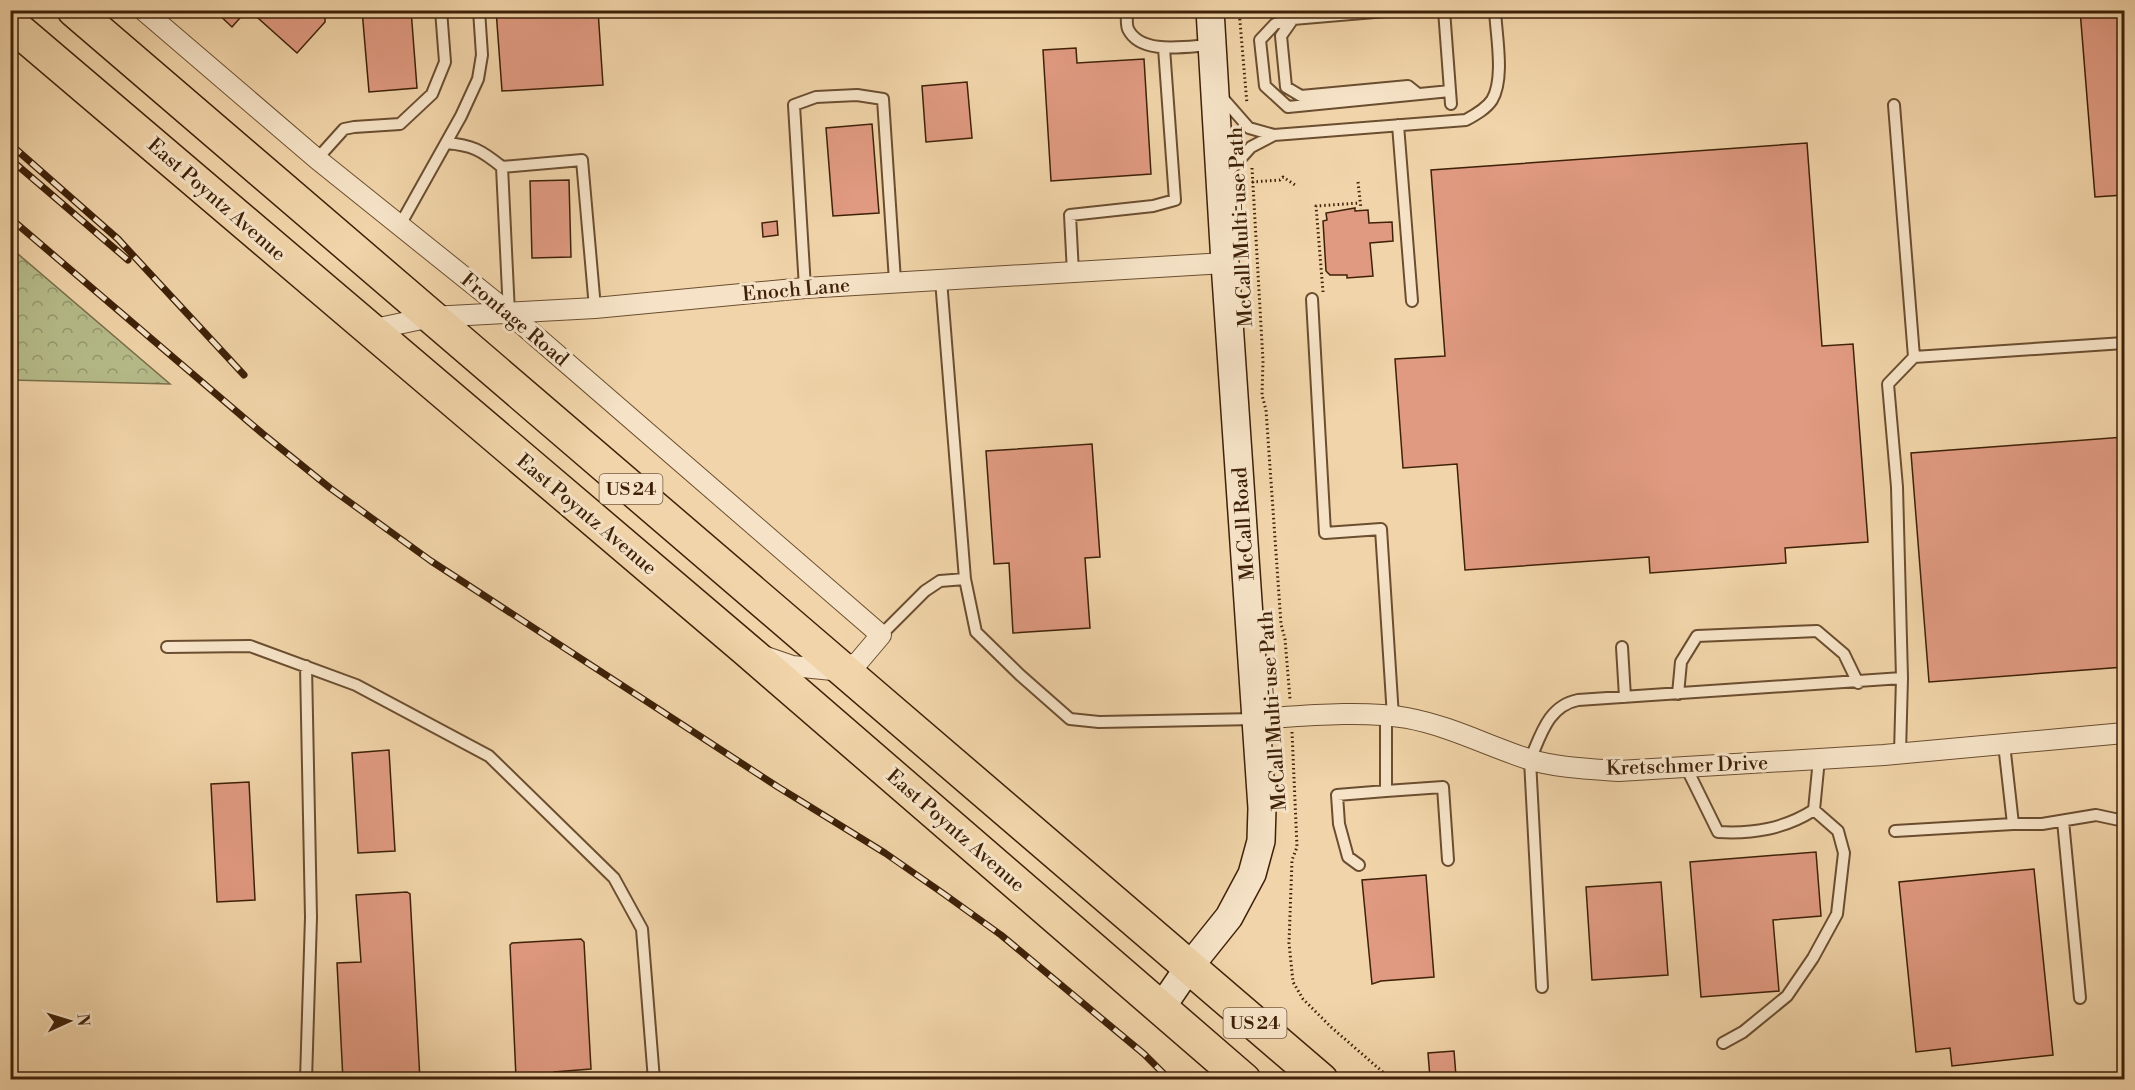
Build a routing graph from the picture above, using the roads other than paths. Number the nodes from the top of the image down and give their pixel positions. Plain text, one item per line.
1 (74, 10) edge
2 (143, 10) edge
3 (441, 10) edge
4 (479, 10) edge
5 (1127, 10) edge
6 (1210, 10) edge
7 (1398, 10) edge
8 (1444, 10) edge
9 (1495, 10) edge
10 (1293, 19) junction
11 (10, 23) edge
12 (1212, 45) junction
13 (1164, 48) junction
14 (1214, 89) junction
15 (1450, 91) junction
16 (1418, 94) junction
17 (1451, 104) dead end
18 (1893, 105) dead end
19 (1398, 125) junction
20 (1274, 135) junction
21 (446, 143) junction
22 (317, 159) junction
23 (502, 167) junction
24 (1220, 183) junction
25 (399, 225) junction
26 (1225, 263) junction
27 (1073, 273) junction
28 (941, 280) junction
29 (895, 282) junction
30 (805, 288) junction
31 (1318, 298) road end
32 (1412, 301) dead end
33 (595, 308) junction
34 (509, 313) junction
35 (431, 317) junction
36 (370, 330) junction
37 (2124, 343) edge
38 (1914, 357) junction
39 (965, 579) junction
40 (881, 635) junction
41 (167, 647) dead end
42 (1622, 647) dead end
43 (748, 651) junction
44 (306, 666) junction
45 (843, 671) junction
46 (1902, 678) junction
47 (1858, 683) junction
48 (1678, 694) junction
49 (1625, 697) junction
50 (1390, 716) junction
51 (1257, 719) junction
52 (2124, 733) edge
53 (2004, 744) junction
54 (1900, 753) junction
55 (1819, 759) junction
56 (1530, 760) junction
57 (1686, 767) junction
58 (1386, 791) junction
59 (1814, 810) junction
60 (2063, 821) junction
61 (2124, 821) edge
62 (2013, 824) junction
63 (1895, 831) dead end
64 (1448, 860) dead end
65 (1359, 865) dead end
66 (1189, 967) junction
67 (1542, 987) dead end
68 (2080, 998) dead end
69 (1161, 1008) junction
70 (1723, 1043) dead end
71 (306, 1080) edge
72 (654, 1080) edge
73 (1244, 1080) edge
74 (1321, 1080) edge

1 - 35 highway, US 24
2 - 22 street, Frontage Road
3 - 22 lane
4 - 21 lane
5 - 13 lane
6 - 12 main road, McCall Road
7 - 10 lane
8 - 15 lane
9 - 19 lane
10 - 16 lane
10 - 16 lane
11 - 36 highway, East Poyntz Avenue / US 24
12 - 13 lane
12 - 14 main road, McCall Road
13 - 27 lane
14 - 20 lane
14 - 24 main road, McCall Road
15 - 16 lane
15 - 17 lane
18 - 38 lane
19 - 20 lane
19 - 32 lane
20 - 24 lane
21 - 23 lane
21 - 25 lane
22 - 25 street, Frontage Road
23 - 33 lane
23 - 34 lane
24 - 26 main road, McCall Road
25 - 34 street, Frontage Road
26 - 27 street, Enoch Lane
26 - 51 main road, McCall Road
27 - 28 street, Enoch Lane
28 - 29 street, Enoch Lane
28 - 39 lane
29 - 30 street, Enoch Lane
29 - 30 lane
30 - 33 street, Enoch Lane
31 - 50 lane
33 - 34 street, Enoch Lane
34 - 35 street, Enoch Lane
34 - 40 street, Frontage Road
35 - 36 street, Enoch Lane
35 - 45 highway, US 24
36 - 43 highway, East Poyntz Avenue / US 24
37 - 38 lane
38 - 46 lane
39 - 40 lane
39 - 51 lane
40 - 45 street
41 - 44 lane
42 - 49 lane
43 - 45 street
43 - 69 highway, East Poyntz Avenue / US 24
44 - 71 lane
44 - 72 lane
45 - 66 highway, US 24
46 - 47 lane
46 - 54 lane
47 - 48 lane
47 - 48 lane
48 - 49 lane
49 - 56 lane
50 - 51 street, Kretschmer Drive
50 - 56 street, Kretschmer Drive
50 - 58 lane
51 - 66 main road, McCall Road
52 - 53 street, Kretschmer Drive
53 - 54 street, Kretschmer Drive
53 - 62 lane
54 - 55 street, Kretschmer Drive
55 - 57 street, Kretschmer Drive
55 - 59 lane
56 - 57 street, Kretschmer Drive
56 - 67 lane
57 - 59 lane
58 - 64 lane
58 - 65 lane
59 - 70 lane
60 - 61 lane
60 - 62 lane
60 - 68 lane
62 - 63 lane
66 - 69 main road, McCall Road
66 - 74 highway, US 24
69 - 73 highway, US 24

